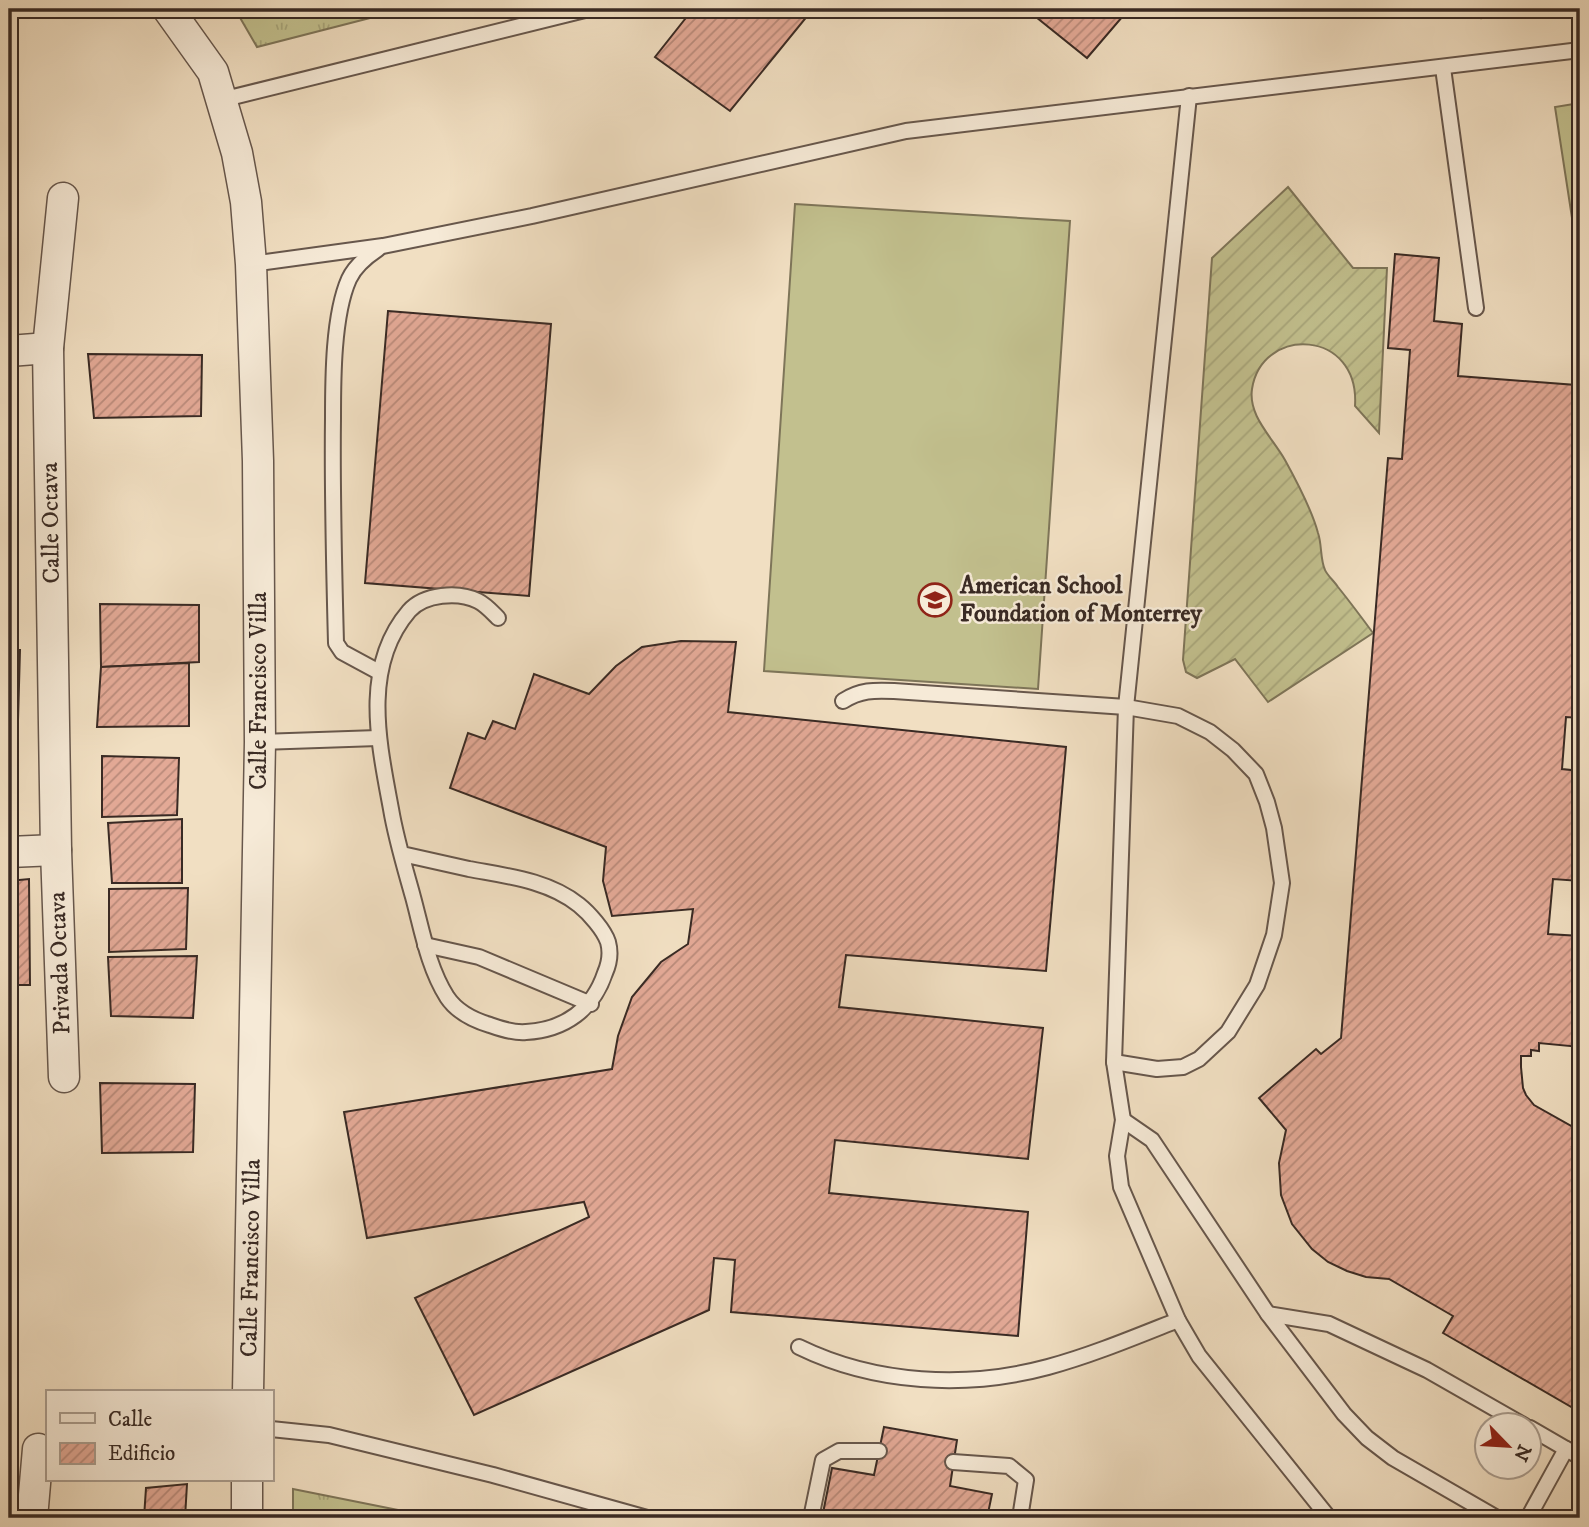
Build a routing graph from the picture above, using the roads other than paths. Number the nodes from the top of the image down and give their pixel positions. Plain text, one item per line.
1 (168, 9) edge
2 (589, 9) edge
3 (1580, 50) edge
4 (1443, 68) junction
5 (1189, 96) junction
6 (221, 100) junction
7 (63, 198) dead end
8 (383, 246) junction
9 (251, 264) junction
10 (1476, 308) dead end
11 (48, 348) junction
12 (9, 351) edge
13 (498, 618) dead end
14 (379, 672) junction
15 (844, 701) dead end
16 (1126, 708) junction
17 (378, 738) junction
18 (260, 742) junction
19 (56, 850) junction
20 (9, 852) edge
21 (402, 854) junction
22 (425, 944) junction
23 (591, 1004) junction
24 (1114, 1062) junction
25 (64, 1077) dead end
26 (1122, 1120) junction
27 (1268, 1314) junction
28 (1178, 1320) junction
29 (799, 1347) dead end
30 (248, 1390) edge
31 (1500, 1412) edge
32 (273, 1429) edge
33 (1544, 1436) edge
34 (38, 1449) dead end
35 (1566, 1449) junction
36 (879, 1451) dead end
37 (1580, 1457) edge
38 (953, 1462) dead end
39 (247, 1482) edge
40 (32, 1518) edge
41 (247, 1518) edge
42 (647, 1518) edge
43 (811, 1518) edge
44 (1020, 1518) edge
45 (1329, 1518) edge
46 (1497, 1518) edge
47 (1528, 1518) edge

1 - 6 street, Calle Francisco Villa
2 - 6 lane
3 - 4 lane
4 - 5 lane
4 - 10 lane
5 - 8 lane
5 - 16 lane
6 - 9 street, Calle Francisco Villa
7 - 11 street, Calle Octava
8 - 9 lane
8 - 14 lane
9 - 18 street, Calle Francisco Villa
11 - 12 street
11 - 19 street, Calle Octava
13 - 14 lane
14 - 17 lane
15 - 16 lane
16 - 24 lane
16 - 24 lane
17 - 18 lane
17 - 21 lane
18 - 30 street, Calle Francisco Villa
19 - 20 street
19 - 25 street, Privada Octava
21 - 22 lane
21 - 23 lane
22 - 23 lane
22 - 23 lane
24 - 26 lane
26 - 27 lane
26 - 28 lane
27 - 31 lane
27 - 46 lane
28 - 29 lane
28 - 45 lane
32 - 42 lane
33 - 35 lane
34 - 40 street
35 - 37 lane
35 - 47 lane
36 - 43 lane
38 - 44 lane
39 - 41 street

